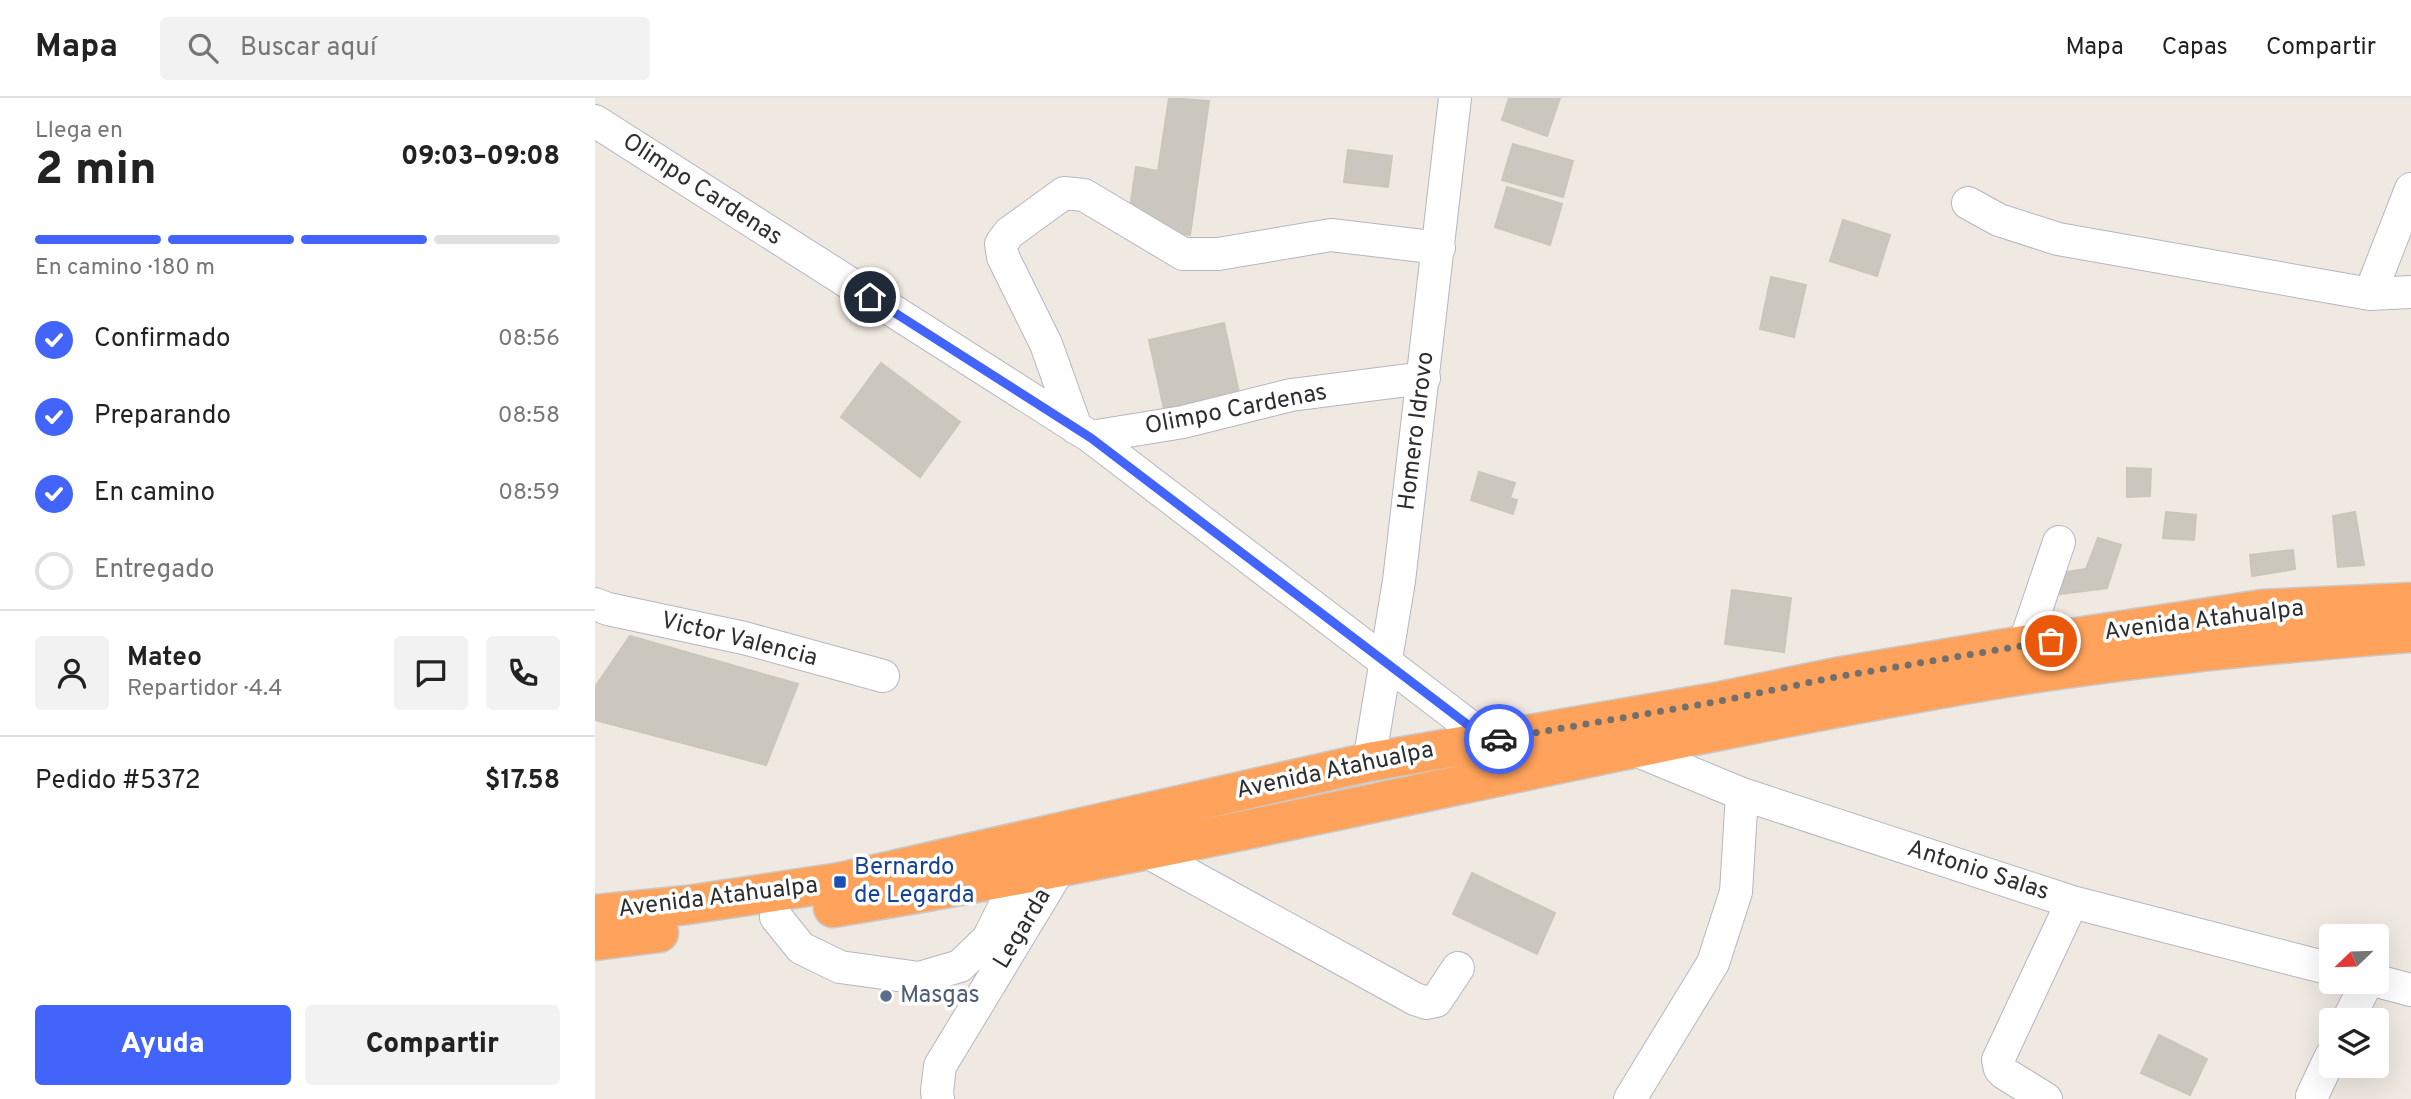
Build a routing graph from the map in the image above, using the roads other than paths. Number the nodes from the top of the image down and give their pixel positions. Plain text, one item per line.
1 (1455, 98) edge
2 (595, 121) edge
3 (2411, 189) edge
4 (1968, 203) dead end
5 (1439, 248) junction
6 (2411, 292) edge
7 (2370, 294) junction
8 (1424, 378) junction
9 (1084, 433) junction
10 (2059, 542) dead end
11 (2411, 602) edge
12 (595, 604) edge
13 (2411, 633) edge
14 (2024, 645) junction
15 (1384, 660) junction
16 (883, 676) dead end
17 (1489, 741) junction
18 (1633, 749) junction
19 (1369, 762) junction
20 (1742, 794) junction
21 (1061, 848) junction
22 (1142, 849) junction
23 (1020, 875) junction
24 (2072, 902) junction
25 (595, 914) edge
26 (776, 917) junction
27 (595, 941) edge
28 (2319, 966) edge
29 (1458, 968) dead end
30 (2389, 984) edge
31 (2411, 990) edge
32 (2321, 1078) edge
33 (2312, 1096) dead end
34 (938, 1099) edge
35 (1630, 1099) edge
36 (2046, 1099) edge

1 - 5 street, Homero Idrovo
2 - 9 street, Olimpo Cardenas
3 - 7 street
4 - 7 street
5 - 8 street, Homero Idrovo
5 - 9 street
6 - 7 street
8 - 9 street, Olimpo Cardenas
8 - 15 street, Homero Idrovo
9 - 15 street
10 - 14 street
11 - 14 highway, Avenida Atahualpa
12 - 16 street, Victor Valencia
13 - 18 highway, Avenida Atahualpa
14 - 17 highway, Avenida Atahualpa
15 - 17 street
15 - 19 street, Homero Idrovo
17 - 19 highway, Avenida Atahualpa
18 - 20 street, Antonio Salas
18 - 22 highway, Avenida Atahualpa
19 - 21 highway, Avenida Atahualpa
20 - 24 street, Antonio Salas
20 - 35 street
21 - 22 highway, Avenida Atahualpa
21 - 23 highway, Avenida Atahualpa
21 - 25 highway, Avenida Atahualpa
21 - 34 street, Legarda
22 - 29 street
23 - 26 highway, Avenida Atahualpa
23 - 26 street
24 - 28 street, Antonio Salas
24 - 36 street
26 - 27 highway, Avenida Atahualpa
30 - 31 street
32 - 33 street

